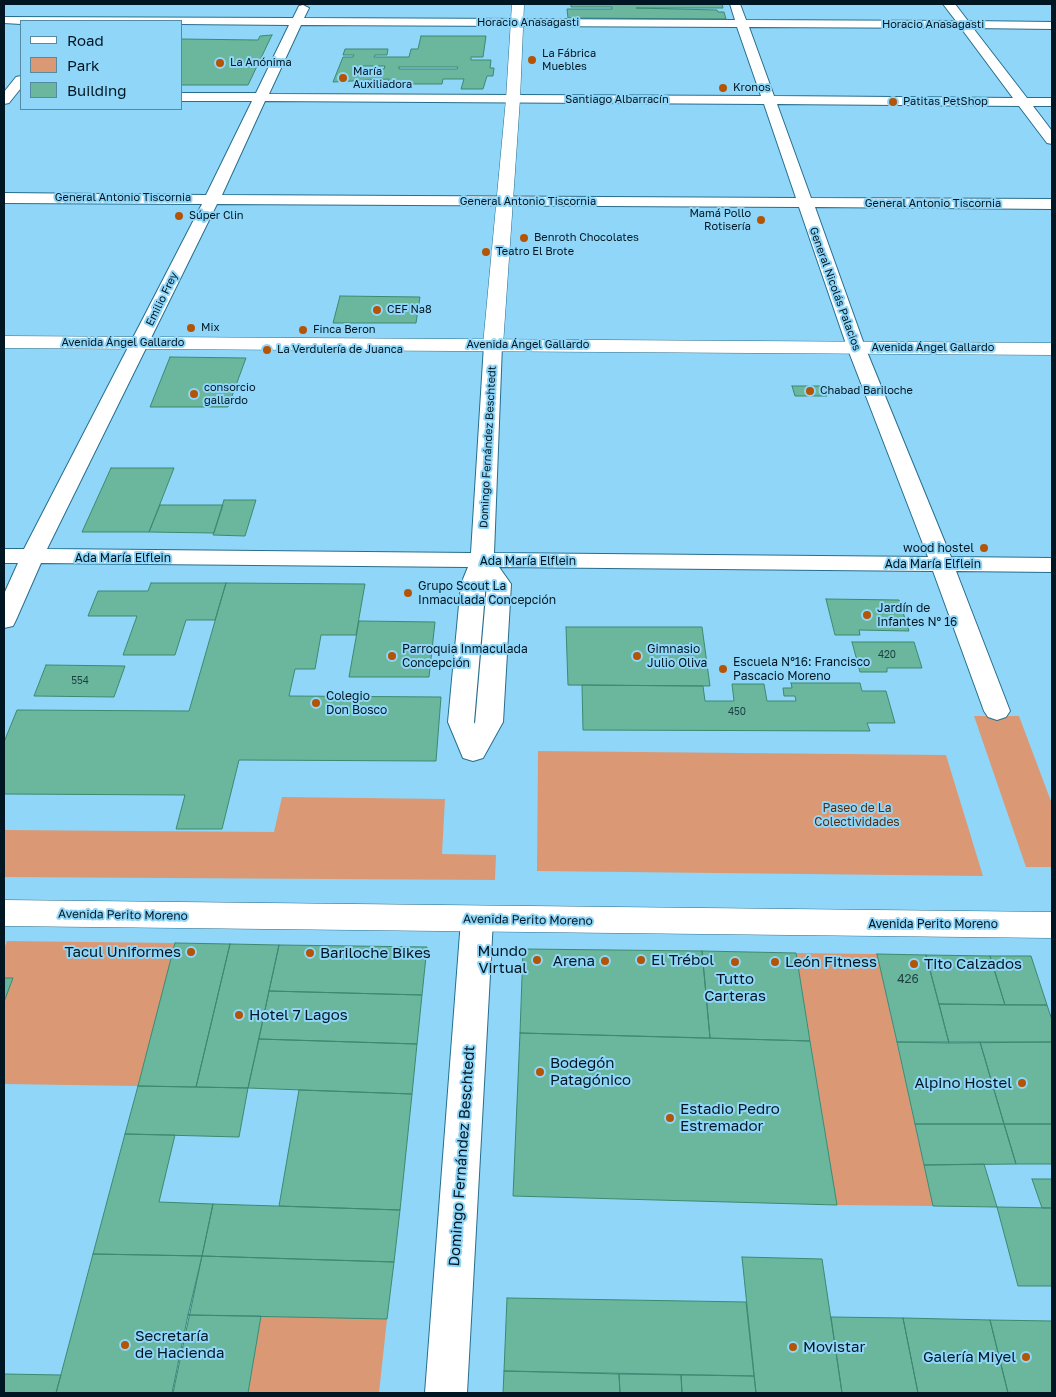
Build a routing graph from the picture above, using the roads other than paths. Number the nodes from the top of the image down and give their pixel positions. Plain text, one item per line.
1 (305, 4) edge
2 (518, 4) edge
3 (735, 4) edge
4 (949, 4) edge
5 (84, 9) dead end
6 (4, 20) edge
7 (20, 20) edge
8 (75, 20) edge
9 (182, 21) edge
10 (296, 22) junction
11 (516, 23) junction
12 (741, 24) junction
13 (964, 25) junction
14 (1052, 25) edge
15 (20, 81) edge
16 (20, 97) edge
17 (182, 97) edge
18 (261, 97) junction
19 (5, 98) edge
20 (513, 99) junction
21 (769, 100) junction
22 (1024, 102) junction
23 (1052, 102) edge
24 (1052, 140) edge
25 (4, 198) edge
26 (212, 199) junction
27 (504, 202) junction
28 (804, 203) junction
29 (1052, 204) edge
30 (4, 342) edge
31 (140, 343) junction
32 (493, 345) junction
33 (856, 347) junction
34 (1052, 349) edge
35 (4, 556) edge
36 (32, 557) junction
37 (482, 561) junction
38 (942, 564) junction
39 (1052, 565) edge
40 (4, 620) edge
41 (997, 711) dead end
42 (4, 913) edge
43 (477, 920) junction
44 (1052, 925) edge
45 (446, 1393) edge

1 - 10 street, Emilio Frey
2 - 11 main road, Domingo Fernández Beschtedt
3 - 12 street, General Nicolás Palacios
4 - 13 street
5 - 8 street
6 - 7 street, Horacio Anasagasti
9 - 10 street, Horacio Anasagasti
10 - 11 street, Horacio Anasagasti
10 - 18 street, Emilio Frey
11 - 12 street, Horacio Anasagasti
11 - 20 main road, Domingo Fernández Beschtedt
12 - 13 street, Horacio Anasagasti
12 - 21 street, General Nicolás Palacios
13 - 14 street, Horacio Anasagasti
13 - 22 street
15 - 19 street
16 - 19 street
17 - 18 street, Santiago Albarracín
18 - 20 street, Santiago Albarracín
18 - 26 street, Emilio Frey
20 - 21 street, Santiago Albarracín
20 - 27 main road, Domingo Fernández Beschtedt
21 - 22 street, Santiago Albarracín
21 - 28 street, General Nicolás Palacios
22 - 23 street, Santiago Albarracín
22 - 24 street
25 - 26 street, General Antonio Tiscornia
26 - 27 street, General Antonio Tiscornia
26 - 31 street, Emilio Frey
27 - 28 street, General Antonio Tiscornia
27 - 32 main road, Domingo Fernández Beschtedt
28 - 29 street, General Antonio Tiscornia
28 - 33 street, General Nicolás Palacios
30 - 31 main road, Avenida Ángel Gallardo
31 - 32 main road, Avenida Ángel Gallardo
31 - 36 street, Emilio Frey
32 - 33 main road, Avenida Ángel Gallardo
32 - 37 street, Domingo Fernández Beschtedt
33 - 34 main road, Avenida Ángel Gallardo
33 - 38 street, General Nicolás Palacios
35 - 36 street, Ada María Elflein
36 - 37 street, Ada María Elflein
36 - 40 street, Emilio Frey
37 - 37 street, Domingo Fernández Beschtedt
37 - 38 street, Ada María Elflein
38 - 39 street, Ada María Elflein
38 - 41 street, General Nicolás Palacios
42 - 43 main road, Avenida Perito Moreno
43 - 44 main road, Avenida Perito Moreno
43 - 45 street, Domingo Fernández Beschtedt

